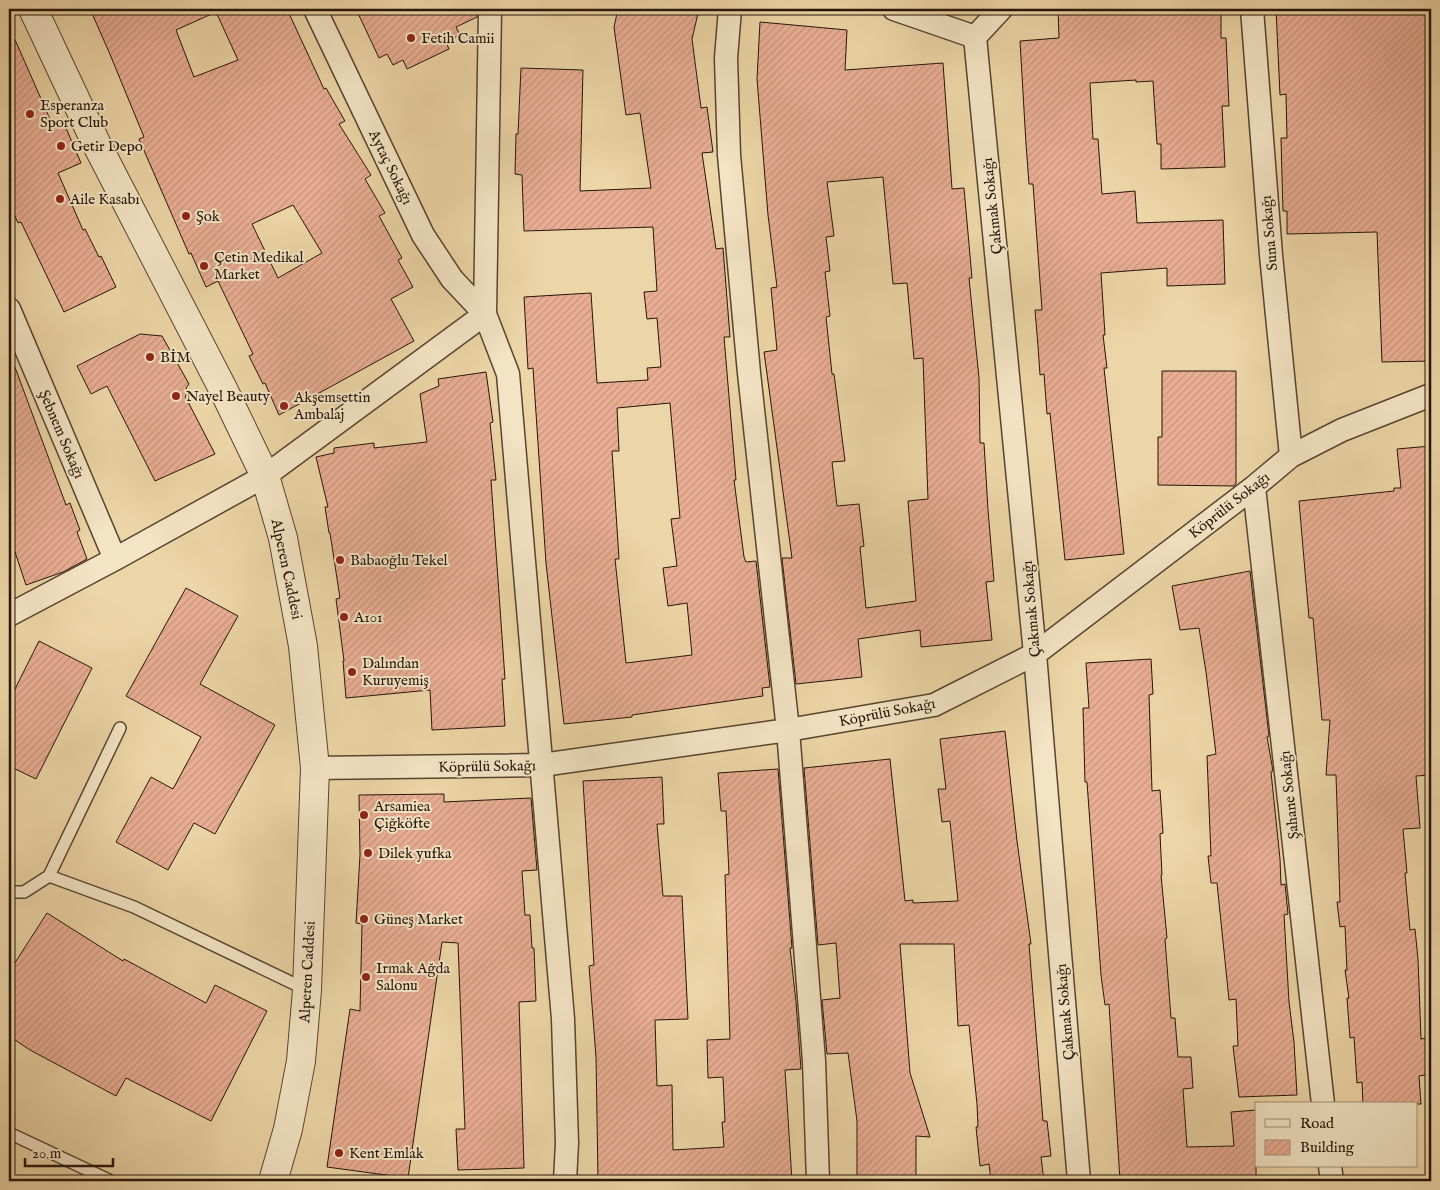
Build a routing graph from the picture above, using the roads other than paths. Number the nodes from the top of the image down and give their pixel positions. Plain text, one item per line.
1 (33, 9) edge
2 (315, 9) edge
3 (490, 9) edge
4 (730, 9) edge
5 (894, 9) edge
6 (1001, 9) edge
7 (1252, 9) edge
8 (975, 37) junction
9 (9, 309) edge
10 (485, 314) junction
11 (1431, 395) edge
12 (1291, 456) junction
13 (265, 476) junction
14 (1254, 486) junction
15 (115, 559) junction
16 (9, 614) edge
17 (1035, 654) junction
18 (120, 728) dead end
19 (788, 730) junction
20 (542, 765) junction
21 (315, 768) junction
22 (49, 876) junction
23 (9, 892) edge
24 (307, 990) junction
25 (1323, 1102) edge
26 (9, 1133) edge
27 (1330, 1168) edge
28 (111, 1181) edge
29 (273, 1181) edge
30 (565, 1181) edge
31 (818, 1181) edge
32 (1079, 1181) edge
33 (1332, 1181) edge

1 - 13 street, Alperen Caddesi
2 - 10 street, Aytaç Sokağı
3 - 10 street
4 - 19 street
5 - 8 street
6 - 8 street
7 - 12 street, Suna Sokağı
8 - 17 street, Çakmak Sokağı
9 - 15 street, Şebnem Sokağı
10 - 13 street
10 - 20 street
11 - 12 street, Köprülü Sokağı
12 - 14 street, Köprülü Sokağı
13 - 15 street
13 - 21 street, Alperen Caddesi
14 - 17 street, Köprülü Sokağı
14 - 25 street, Şahane Sokağı
15 - 16 street
17 - 19 street, Köprülü Sokağı
17 - 32 street, Çakmak Sokağı
18 - 22 lane
19 - 20 street, Köprülü Sokağı
19 - 31 street
20 - 21 street, Köprülü Sokağı
20 - 30 street
21 - 24 street, Alperen Caddesi
22 - 23 lane
22 - 24 lane
24 - 29 street, Alperen Caddesi
26 - 28 lane
27 - 33 street

